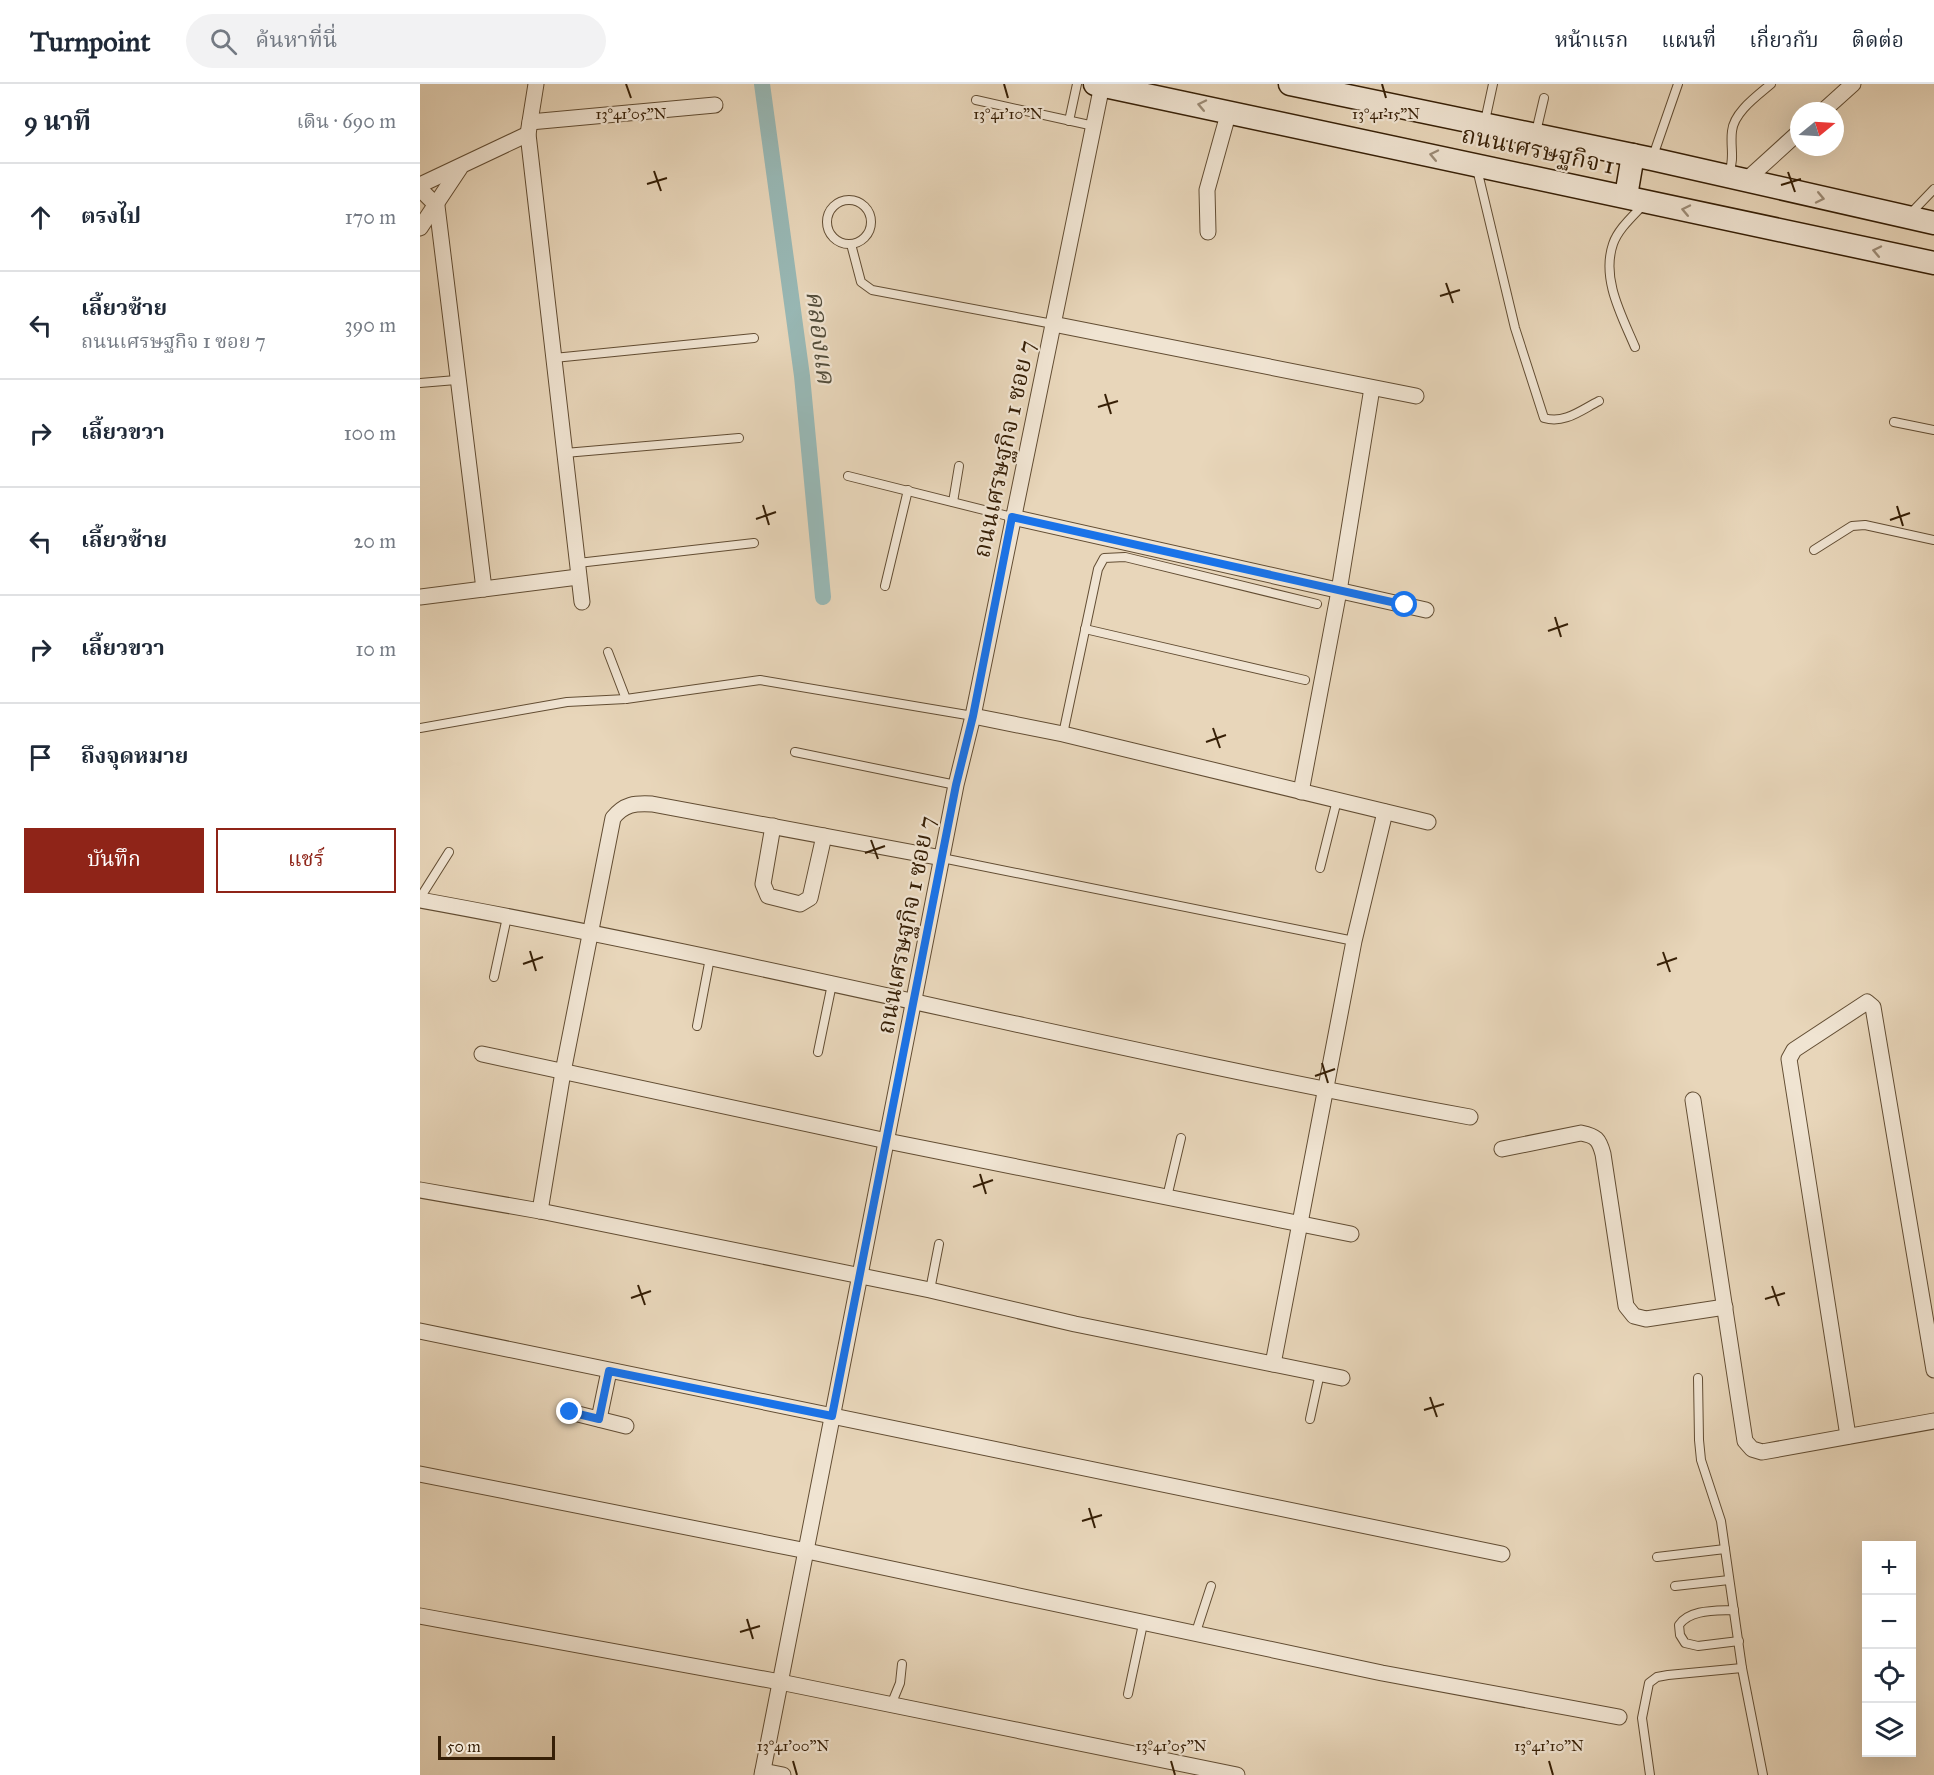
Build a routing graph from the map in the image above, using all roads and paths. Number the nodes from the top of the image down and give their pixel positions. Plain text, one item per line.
1 (536, 84) edge
2 (1077, 84) edge
3 (1290, 84) edge
4 (1493, 84) edge
5 (1678, 84) edge
6 (1770, 84) edge
7 (1853, 84) edge
8 (1099, 85) edge
9 (1328, 88) edge
10 (1544, 98) dead end
11 (976, 100) dead end
12 (1833, 102) edge
13 (715, 105) dead end
14 (1229, 111) junction
15 (1069, 121) junction
16 (1484, 125) junction
17 (1094, 126) junction
18 (529, 128) junction
19 (1535, 136) junction
20 (1790, 139) edge
21 (1643, 157) junction
22 (1476, 164) junction
23 (460, 168) junction
24 (1736, 180) junction
25 (420, 187) edge
26 (1934, 189) edge
27 (1636, 199) junction
28 (436, 206) junction
29 (1907, 217) junction
30 (1934, 223) edge
31 (420, 228) edge
32 (1208, 232) dead end
33 (851, 244) junction
34 (1934, 263) edge
35 (1053, 324) junction
36 (754, 338) dead end
37 (1635, 347) dead end
38 (554, 358) junction
39 (456, 380) junction
40 (420, 383) edge
41 (1372, 387) junction
42 (1416, 396) dead end
43 (1599, 400) dead end
44 (1894, 422) dead end
45 (1934, 430) edge
46 (739, 438) dead end
47 (565, 453) junction
48 (959, 466) dead end
49 (848, 476) dead end
50 (908, 490) junction
51 (953, 502) junction
52 (1012, 517) junction
53 (1934, 540) edge
54 (754, 543) dead end
55 (1814, 550) dead end
56 (578, 570) junction
57 (885, 586) dead end
58 (484, 589) junction
59 (1340, 591) junction
60 (420, 597) edge
61 (582, 602) dead end
62 (1317, 604) dead end
63 (1426, 610) dead end
64 (1085, 629) junction
65 (608, 652) dead end
66 (1305, 680) dead end
67 (626, 699) junction
68 (973, 716) junction
69 (420, 728) edge
70 (1063, 734) junction
71 (795, 752) dead end
72 (956, 785) junction
73 (1300, 792) junction
74 (1337, 800) junction
75 (1385, 812) junction
76 (1428, 822) dead end
77 (773, 826) junction
78 (824, 836) junction
79 (449, 852) dead end
80 (942, 858) junction
81 (1320, 868) dead end
82 (420, 899) edge
83 (507, 916) junction
84 (592, 932) junction
85 (1354, 940) junction
86 (710, 958) junction
87 (494, 977) dead end
88 (832, 984) junction
89 (913, 1002) junction
90 (697, 1026) dead end
91 (818, 1052) dead end
92 (482, 1054) dead end
93 (563, 1071) junction
94 (1324, 1090) junction
95 (1694, 1100) dead end
96 (1470, 1117) dead end
97 (1181, 1138) dead end
98 (887, 1141) junction
99 (1502, 1149) dead end
100 (420, 1190) edge
101 (1167, 1197) junction
102 (540, 1211) junction
103 (1298, 1223) junction
104 (1351, 1234) dead end
105 (939, 1244) dead end
106 (859, 1276) junction
107 (930, 1290) junction
108 (1725, 1307) junction
109 (420, 1331) edge
110 (1273, 1364) junction
111 (1934, 1370) edge
112 (609, 1371) junction
113 (1320, 1373) junction
114 (1342, 1378) dead end
115 (1698, 1378) dead end
116 (570, 1412) dead end
117 (832, 1416) junction
118 (599, 1419) junction
119 (1310, 1419) dead end
120 (1934, 1421) edge
121 (626, 1426) dead end
122 (1848, 1436) junction
123 (420, 1474) edge
124 (1725, 1549) junction
125 (807, 1551) junction
126 (1502, 1554) dead end
127 (1657, 1557) dead end
128 (1729, 1580) junction
129 (1211, 1586) dead end
130 (1675, 1586) dead end
131 (1734, 1610) junction
132 (420, 1616) edge
133 (1143, 1624) junction
134 (1195, 1635) junction
135 (1738, 1641) junction
136 (902, 1664) dead end
137 (1742, 1668) junction
138 (780, 1682) junction
139 (1128, 1694) dead end
140 (891, 1705) junction
141 (1619, 1717) dead end
142 (763, 1773) edge
143 (783, 1775) edge
144 (1237, 1775) edge
145 (1650, 1775) edge
146 (1763, 1775) edge

1 - 18 street
2 - 15 lane
3 - 9 main road, ถนนเศรษฐกิจ 1
4 - 16 lane
5 - 21 lane
6 - 24 lane
7 - 12 street
14 -> 8 main road, ถนนเศรษฐกิจ 1
8 - 17 street, ถนนเศรษฐกิจ 1 ซอย 7
9 - 16 main road, ถนนเศรษฐกิจ 1
10 - 19 lane
11 - 15 lane
13 - 18 street
22 -> 14 main road, ถนนเศรษฐกิจ 1
14 - 32 street
15 - 17 lane
16 - 19 main road, ถนนเศรษฐกิจ 1
17 - 35 street, ถนนเศรษฐกิจ 1 ซอย 7
18 - 23 street
18 - 38 street
19 - 21 main road, ถนนเศรษฐกิจ 1
20 - 24 street
21 - 24 main road, ถนนเศรษฐกิจ 1
21 - 27 main road
22 - 27 main road, ถนนเศรษฐกิจ 1
22 - 43 lane
23 - 25 street
23 - 28 street
24 -> 29 main road, ถนนเศรษฐกิจ 1
25 - 28 street
26 - 29 lane
34 -> 27 main road, ถนนเศรษฐกิจ 1
27 - 37 lane
28 - 31 street
28 - 39 street
29 - 30 main road, ถนนเศรษฐกิจ 1
33 - 33 lane
33 - 35 lane
35 - 41 street
35 - 52 street, ถนนเศรษฐกิจ 1 ซอย 7
36 - 38 lane
38 - 47 street
39 - 40 lane
39 - 58 street
41 - 42 street
41 - 59 street
44 - 45 lane
46 - 47 lane
47 - 56 street
48 - 51 lane
49 - 50 lane
50 - 51 lane
50 - 57 lane
51 - 52 lane
52 - 59 street
52 - 68 street, ถนนเศรษฐกิจ 1 ซอย 7
53 - 55 lane
54 - 56 lane
56 - 58 street
56 - 61 street
58 - 60 street
59 - 63 street
59 - 73 street
62 - 64 lane
64 - 66 lane
64 - 70 lane
65 - 67 lane
67 - 68 lane
67 - 69 lane
68 - 70 street
68 - 72 street, ถนนเศรษฐกิจ 1 ซอย 7
70 - 73 street
71 - 72 lane
72 - 80 street, ถนนเศรษฐกิจ 1 ซอย 7
73 - 74 street
74 - 75 street
74 - 81 lane
75 - 76 street
75 - 85 street
77 - 78 street
77 - 78 street
77 - 84 street
78 - 80 street
79 - 82 lane
80 - 85 lane
80 - 89 street, ถนนเศรษฐกิจ 1 ซอย 7
82 - 83 street
83 - 84 street
83 - 87 lane
84 - 86 street
84 - 93 street
85 - 94 street
86 - 88 street
86 - 90 lane
88 - 89 street
88 - 91 lane
89 - 94 street
89 - 98 street, ถนนเศรษฐกิจ 1 ซอย 7
92 - 93 street
93 - 98 street
93 - 102 street
94 - 96 street
94 - 103 street
95 - 108 street
97 - 101 lane
98 - 101 street
98 - 106 street, ถนนเศรษฐกิจ 1 ซอย 7
99 - 108 street
100 - 102 street
101 - 103 street
102 - 106 street
103 - 104 street
103 - 110 street
105 - 107 lane
106 - 107 street
106 - 117 street, ถนนเศรษฐกิจ 1 ซอย 7
107 - 110 street
108 - 122 street
109 - 112 street
110 - 113 street
111 - 122 street
112 - 117 street
112 - 118 street
113 - 114 street
113 - 119 lane
115 - 124 lane
116 - 118 street
117 - 125 street, ถนนเศรษฐกิจ 1 ซอย 7
117 - 126 street
118 - 121 street
120 - 122 street
123 - 125 street
124 - 127 lane
124 - 128 lane
125 - 133 street
125 - 138 street, ถนนเศรษฐกิจ 1 ซอย 7
128 - 130 lane
128 - 131 lane
129 - 134 lane
131 - 135 lane
131 - 135 lane
132 - 138 street
133 - 134 street
133 - 139 lane
134 - 141 street
135 - 137 lane
136 - 140 lane
137 - 145 lane
137 - 146 lane
138 - 140 street
138 - 142 street, ถนนเศรษฐกิจ 1 ซอย 7
140 - 144 street
142 - 143 street

